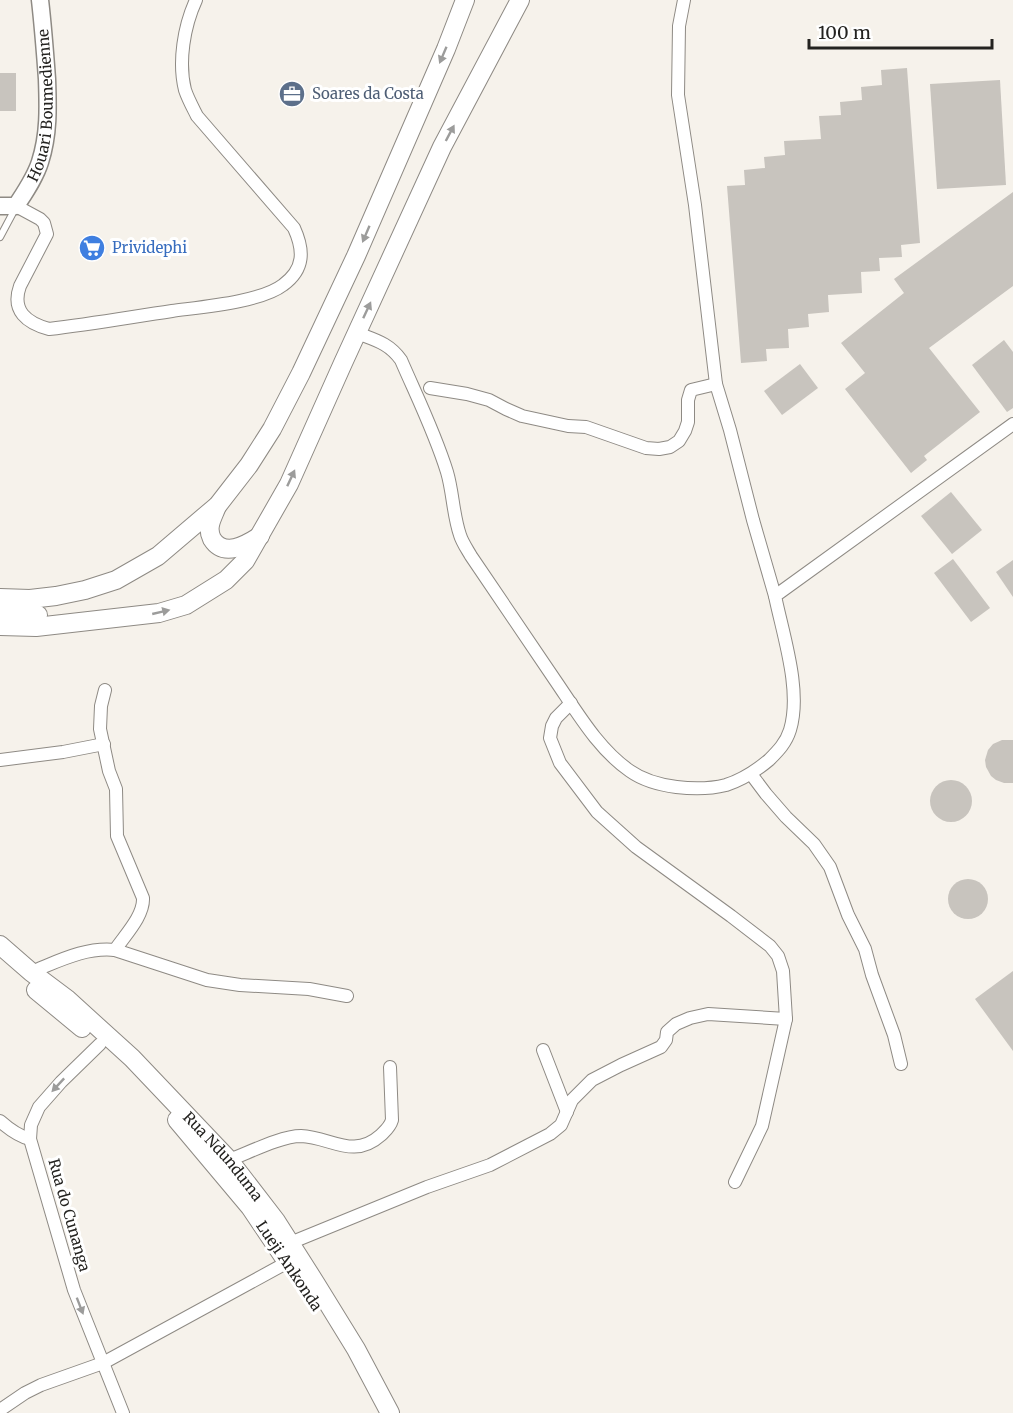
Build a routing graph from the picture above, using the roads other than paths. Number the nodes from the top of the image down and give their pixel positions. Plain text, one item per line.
1 (40, 0) edge
2 (196, 0) edge
3 (465, 0) edge
4 (520, 0) edge
5 (684, 0) edge
6 (8, 206) edge
7 (0, 237) edge
8 (357, 333) junction
9 (716, 384) junction
10 (430, 388) dead end
11 (1013, 424) edge
12 (218, 505) junction
13 (202, 519) junction
14 (260, 536) junction
15 (0, 587) edge
16 (775, 596) junction
17 (0, 598) edge
18 (0, 613) edge
19 (103, 620) junction
20 (0, 626) edge
21 (105, 690) dead end
22 (571, 703) junction
23 (104, 744) junction
24 (0, 760) edge
25 (751, 774) junction
26 (0, 945) edge
27 (115, 950) junction
28 (0, 960) edge
29 (31, 972) junction
30 (347, 996) dead end
31 (786, 1019) junction
32 (100, 1044) junction
33 (543, 1050) dead end
34 (901, 1064) dead end
35 (390, 1067) dead end
36 (567, 1112) junction
37 (0, 1121) edge
38 (30, 1139) junction
39 (229, 1160) junction
40 (735, 1182) dead end
41 (290, 1244) junction
42 (288, 1262) junction
43 (102, 1363) junction
44 (0, 1410) edge
45 (123, 1413) edge
46 (375, 1413) edge
47 (390, 1413) edge

1 - 6 street, Houari Boumedienne
2 - 6 street
3 -> 12 main road
8 -> 4 main road
5 - 9 street
6 - 7 lane
14 -> 8 main road
8 - 22 street
9 - 10 street
9 - 16 street
11 - 16 street
12 - 13 main road
12 - 14 main road
13 - 15 main road
13 - 17 main road
19 -> 14 main road
16 - 25 street
18 - 19 main road
19 - 20 main road
21 - 23 street
22 - 25 street
22 - 31 street
23 - 24 street
23 - 27 street
25 - 34 street
26 - 29 main road, Rua Ndunduma
27 - 29 street
27 - 30 street
28 - 32 main road, Lueji Ankonda
29 - 39 main road, Rua Ndunduma
31 - 36 street
31 - 40 street
32 -> 38 street
32 - 42 main road, Lueji Ankonda
33 - 36 street
35 - 39 street
36 - 41 street
37 - 38 street
38 -> 43 street, Rua do Cunanga
39 - 41 main road, Rua Ndunduma
41 - 47 main road, Rua Ndunduma
42 - 43 street
42 - 46 main road, Lueji Ankonda
43 - 44 street
43 - 45 street, Rua do Cunanga

